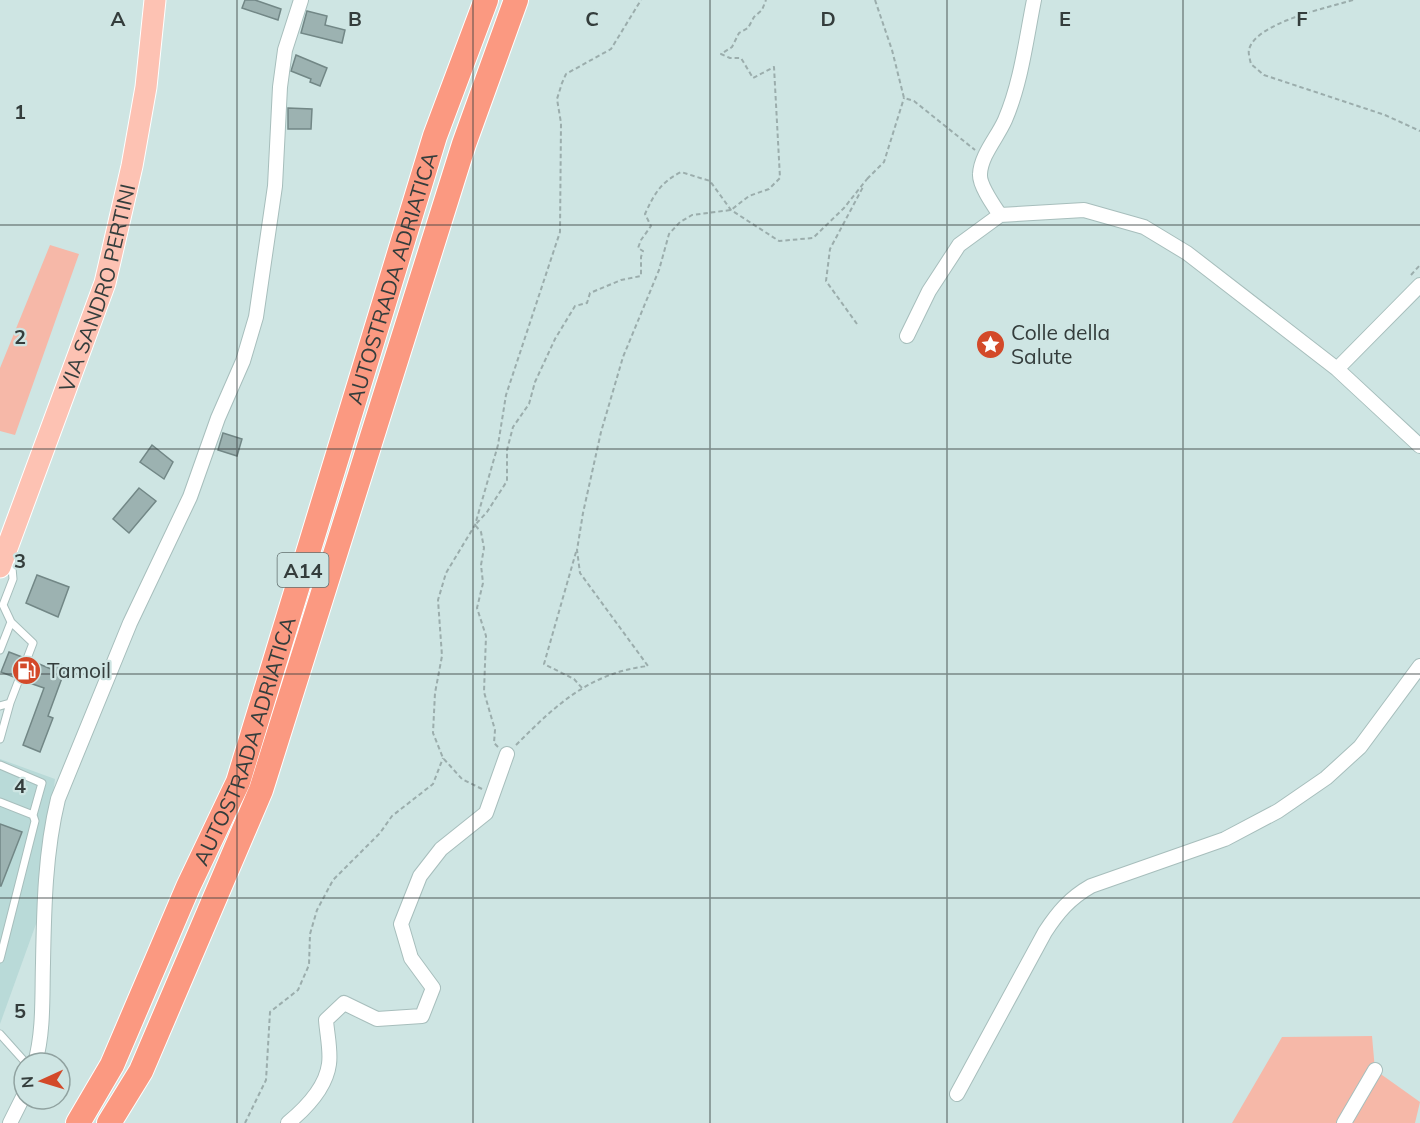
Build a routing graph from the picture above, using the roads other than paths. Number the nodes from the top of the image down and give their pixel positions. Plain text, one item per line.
1 (144, 0) edge
2 (155, 0) edge
3 (301, 0) edge
4 (486, 0) edge
5 (516, 0) edge
6 (1034, 0) edge
7 (1000, 215) junction
8 (1420, 285) edge
9 (907, 336) dead end
10 (1336, 369) junction
11 (1420, 446) edge
12 (5, 540) edge
13 (0, 567) edge
14 (11, 622) junction
15 (0, 650) edge
16 (1420, 666) edge
17 (10, 703) junction
18 (0, 706) edge
19 (0, 738) edge
20 (507, 754) road end
21 (0, 765) edge
22 (0, 802) edge
23 (33, 815) junction
24 (3, 926) edge
25 (0, 959) edge
26 (0, 1034) edge
27 (15, 1051) edge
28 (37, 1051) edge
29 (1375, 1070) dead end
30 (957, 1094) dead end
31 (78, 1123) edge
32 (109, 1123) edge
33 (288, 1123) edge
34 (1344, 1123) edge

1 - 12 main road, VIA SANDRO PERTINI
2 - 12 main road, VIA SANDRO PERTINI
3 - 28 street
4 - 31 highway, AUTOSTRADA ADRIATICA / A14
5 - 32 highway, AUTOSTRADA ADRIATICA / A14
6 - 7 street
7 - 9 street
7 - 10 street
8 - 10 street
10 - 11 street
12 - 13 main road, VIA SANDRO PERTINI
12 - 14 lane
14 - 15 lane
14 - 17 lane
16 - 30 street
17 - 18 lane
17 - 19 lane
20 - 33 street
21 - 23 lane
22 - 23 lane
23 - 24 lane
24 - 25 lane
26 - 27 lane
29 - 34 street

